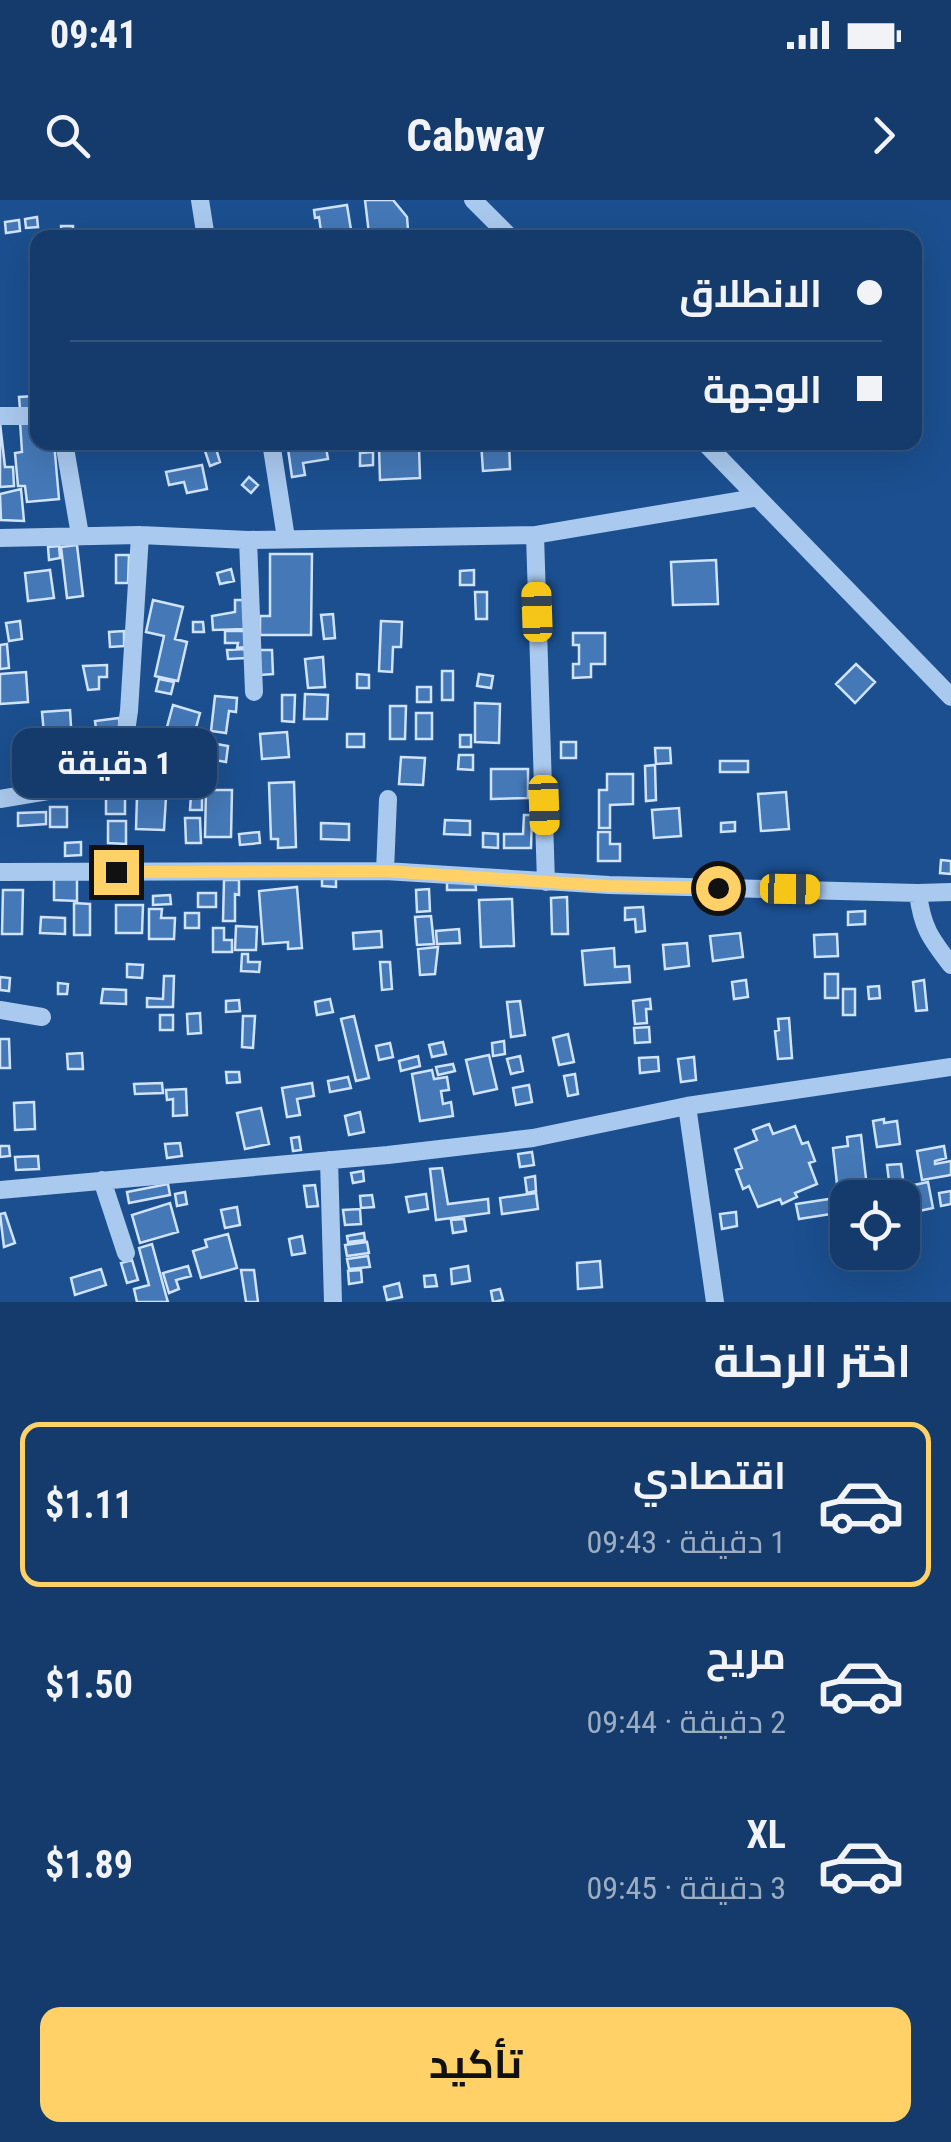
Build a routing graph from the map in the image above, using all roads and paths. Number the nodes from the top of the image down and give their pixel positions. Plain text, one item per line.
1 (200, 200) edge
2 (473, 200) edge
3 (205, 230) edge
4 (503, 230) edge
5 (0, 416) edge
6 (30, 416) edge
7 (65, 450) edge
8 (272, 450) edge
9 (711, 450) edge
10 (754, 498) junction
11 (80, 535) junction
12 (140, 535) junction
13 (535, 535) junction
14 (0, 538) edge
15 (286, 538) junction
16 (248, 540) junction
17 (254, 692) dead end
18 (951, 697) edge
19 (207, 776) dead end
20 (119, 779) junction
21 (0, 799) edge
22 (388, 799) dead end
23 (385, 871) junction
24 (0, 872) edge
25 (546, 882) junction
26 (951, 892) edge
27 (918, 893) junction
28 (951, 964) edge
29 (0, 1010) edge
30 (42, 1017) dead end
31 (951, 1067) edge
32 (687, 1106) junction
33 (328, 1160) junction
34 (102, 1180) junction
35 (0, 1190) edge
36 (126, 1254) dead end
37 (333, 1302) edge
38 (715, 1302) edge

1 - 3 street
2 - 4 street
5 - 6 street
7 - 11 street
8 - 15 street
9 - 10 street
10 - 13 street
10 - 18 street
11 - 12 street
11 - 14 street
12 - 16 street
12 - 20 street
13 - 15 street
13 - 25 street
15 - 16 street
16 - 17 street
19 - 20 street
20 - 21 street
22 - 23 street
23 - 24 street
23 - 25 street
25 - 27 street
26 - 27 street
27 - 28 street
29 - 30 street
31 - 32 street
32 - 33 street
32 - 38 street
33 - 34 street
33 - 37 street
34 - 35 street
34 - 36 street

